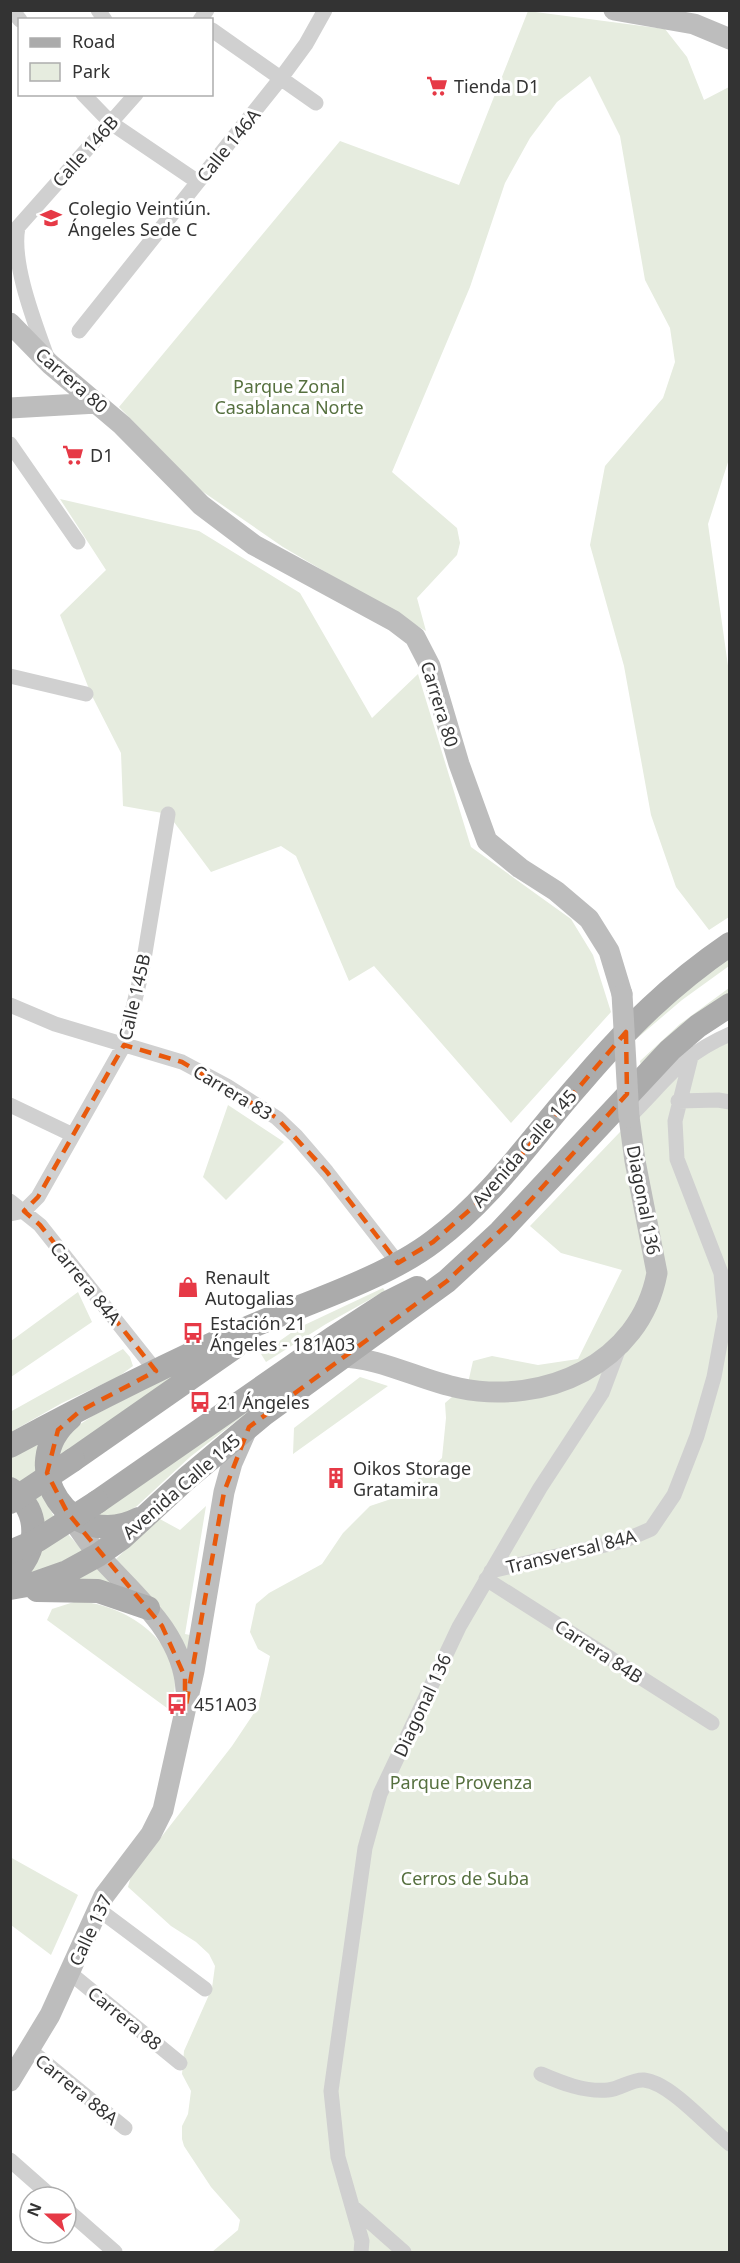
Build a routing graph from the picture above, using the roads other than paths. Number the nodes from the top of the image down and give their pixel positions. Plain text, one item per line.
1 (325, 10) edge
2 (614, 10) edge
3 (213, 31) edge
4 (729, 39) edge
5 (281, 78) junction
6 (84, 96) edge
7 (134, 96) edge
8 (316, 103) dead end
9 (111, 123) junction
10 (198, 182) junction
11 (10, 323) edge
12 (79, 330) dead end
13 (50, 364) junction
14 (97, 403) junction
15 (10, 408) edge
16 (10, 444) edge
17 (78, 542) dead end
18 (10, 676) edge
19 (86, 694) dead end
20 (168, 814) dead end
21 (729, 944) edge
22 (10, 1005) edge
23 (729, 1005) edge
24 (729, 1035) edge
25 (124, 1045) junction
26 (692, 1053) junction
27 (678, 1101) junction
28 (729, 1102) edge
29 (10, 1105) edge
30 (635, 1116) junction
31 (74, 1135) junction
32 (10, 1201) edge
33 (17, 1213) edge
34 (481, 1250) junction
35 (398, 1263) junction
36 (290, 1311) junction
37 (381, 1329) junction
38 (620, 1345) junction
39 (339, 1357) junction
40 (402, 1370) junction
41 (156, 1371) junction
42 (80, 1411) junction
43 (249, 1427) junction
44 (10, 1446) edge
45 (186, 1479) junction
46 (10, 1489) edge
47 (224, 1492) junction
48 (164, 1499) junction
49 (10, 1502) edge
50 (67, 1512) junction
51 (10, 1552) edge
52 (98, 1555) junction
53 (489, 1575) junction
54 (10, 1577) edge
55 (10, 1589) edge
56 (148, 1608) junction
57 (185, 1711) junction
58 (712, 1723) dead end
59 (98, 1909) junction
60 (70, 1973) junction
61 (205, 1989) dead end
62 (30, 2050) junction
63 (180, 2063) dead end
64 (541, 2074) dead end
65 (10, 2081) edge
66 (125, 2128) dead end
67 (729, 2144) edge
68 (10, 2160) edge
69 (38, 2185) edge
70 (353, 2207) junction
71 (78, 2220) edge
72 (115, 2253) edge
73 (361, 2253) edge
74 (404, 2253) edge

1 - 5 street, Calle 146A
2 - 4 street
3 - 5 street
5 - 8 street
5 - 10 street, Calle 146A
6 - 9 street
7 - 9 street, Calle 146B
9 - 10 street
9 - 13 street, Calle 146B
10 - 12 street, Calle 146A
11 - 13 street, Carrera 80
13 - 14 street, Carrera 80
14 - 15 street
14 - 30 street, Carrera 80, bridge
16 - 17 street
18 - 19 street
20 - 25 street, Calle 145B
21 - 35 main road, Avenida Calle 145
22 - 25 street, Carrera 83
23 - 34 main road, Avenida Calle 145
24 - 26 street
25 - 31 street, Calle 145B
25 - 35 street, Carrera 83
26 - 27 street
26 - 30 street
27 - 28 street
27 - 53 street, Transversal 84A
29 - 31 street
30 - 38 street, Diagonal 136
31 - 33 street, Calle 145B
32 - 33 street, Carrera 84A
33 - 41 street, Carrera 84A
34 - 37 main road, Avenida Calle 145
34 - 51 main road, Avenida Calle 145, bridge
35 - 36 main road, Avenida Calle 145
36 - 41 main road, Avenida Calle 145
36 - 49 main road, Avenida Calle 145, bridge
37 - 39 main road, Avenida Calle 145
37 - 40 street
38 - 40 street, Diagonal 136
38 - 53 street, Diagonal 136
39 - 40 street, Diagonal 136
39 - 43 main road, Avenida Calle 145
41 - 42 main road, Avenida Calle 145
42 - 44 main road, Avenida Calle 145
42 - 50 main road
43 - 45 main road, Avenida Calle 145
43 - 47 street, Calle 137
45 - 47 street
45 - 48 main road, Avenida Calle 145
46 - 54 main road
47 - 57 street, Calle 137
48 - 50 main road
48 - 52 main road, Avenida Calle 145
50 - 52 street, Calle 137
52 - 55 main road, Avenida Calle 145
52 - 56 street, Calle 137
53 - 58 street, Carrera 84B
53 - 70 street, Diagonal 136
55 - 56 main road
56 - 57 street, Calle 137
57 - 59 street, Calle 137
59 - 60 street, Calle 137
59 - 61 street
60 - 62 street, Calle 137
60 - 63 street, Carrera 88
62 - 65 street, Calle 137
62 - 66 street, Carrera 88A
64 - 67 street
68 - 69 street
70 - 73 street, Diagonal 136
70 - 74 street
71 - 72 street

